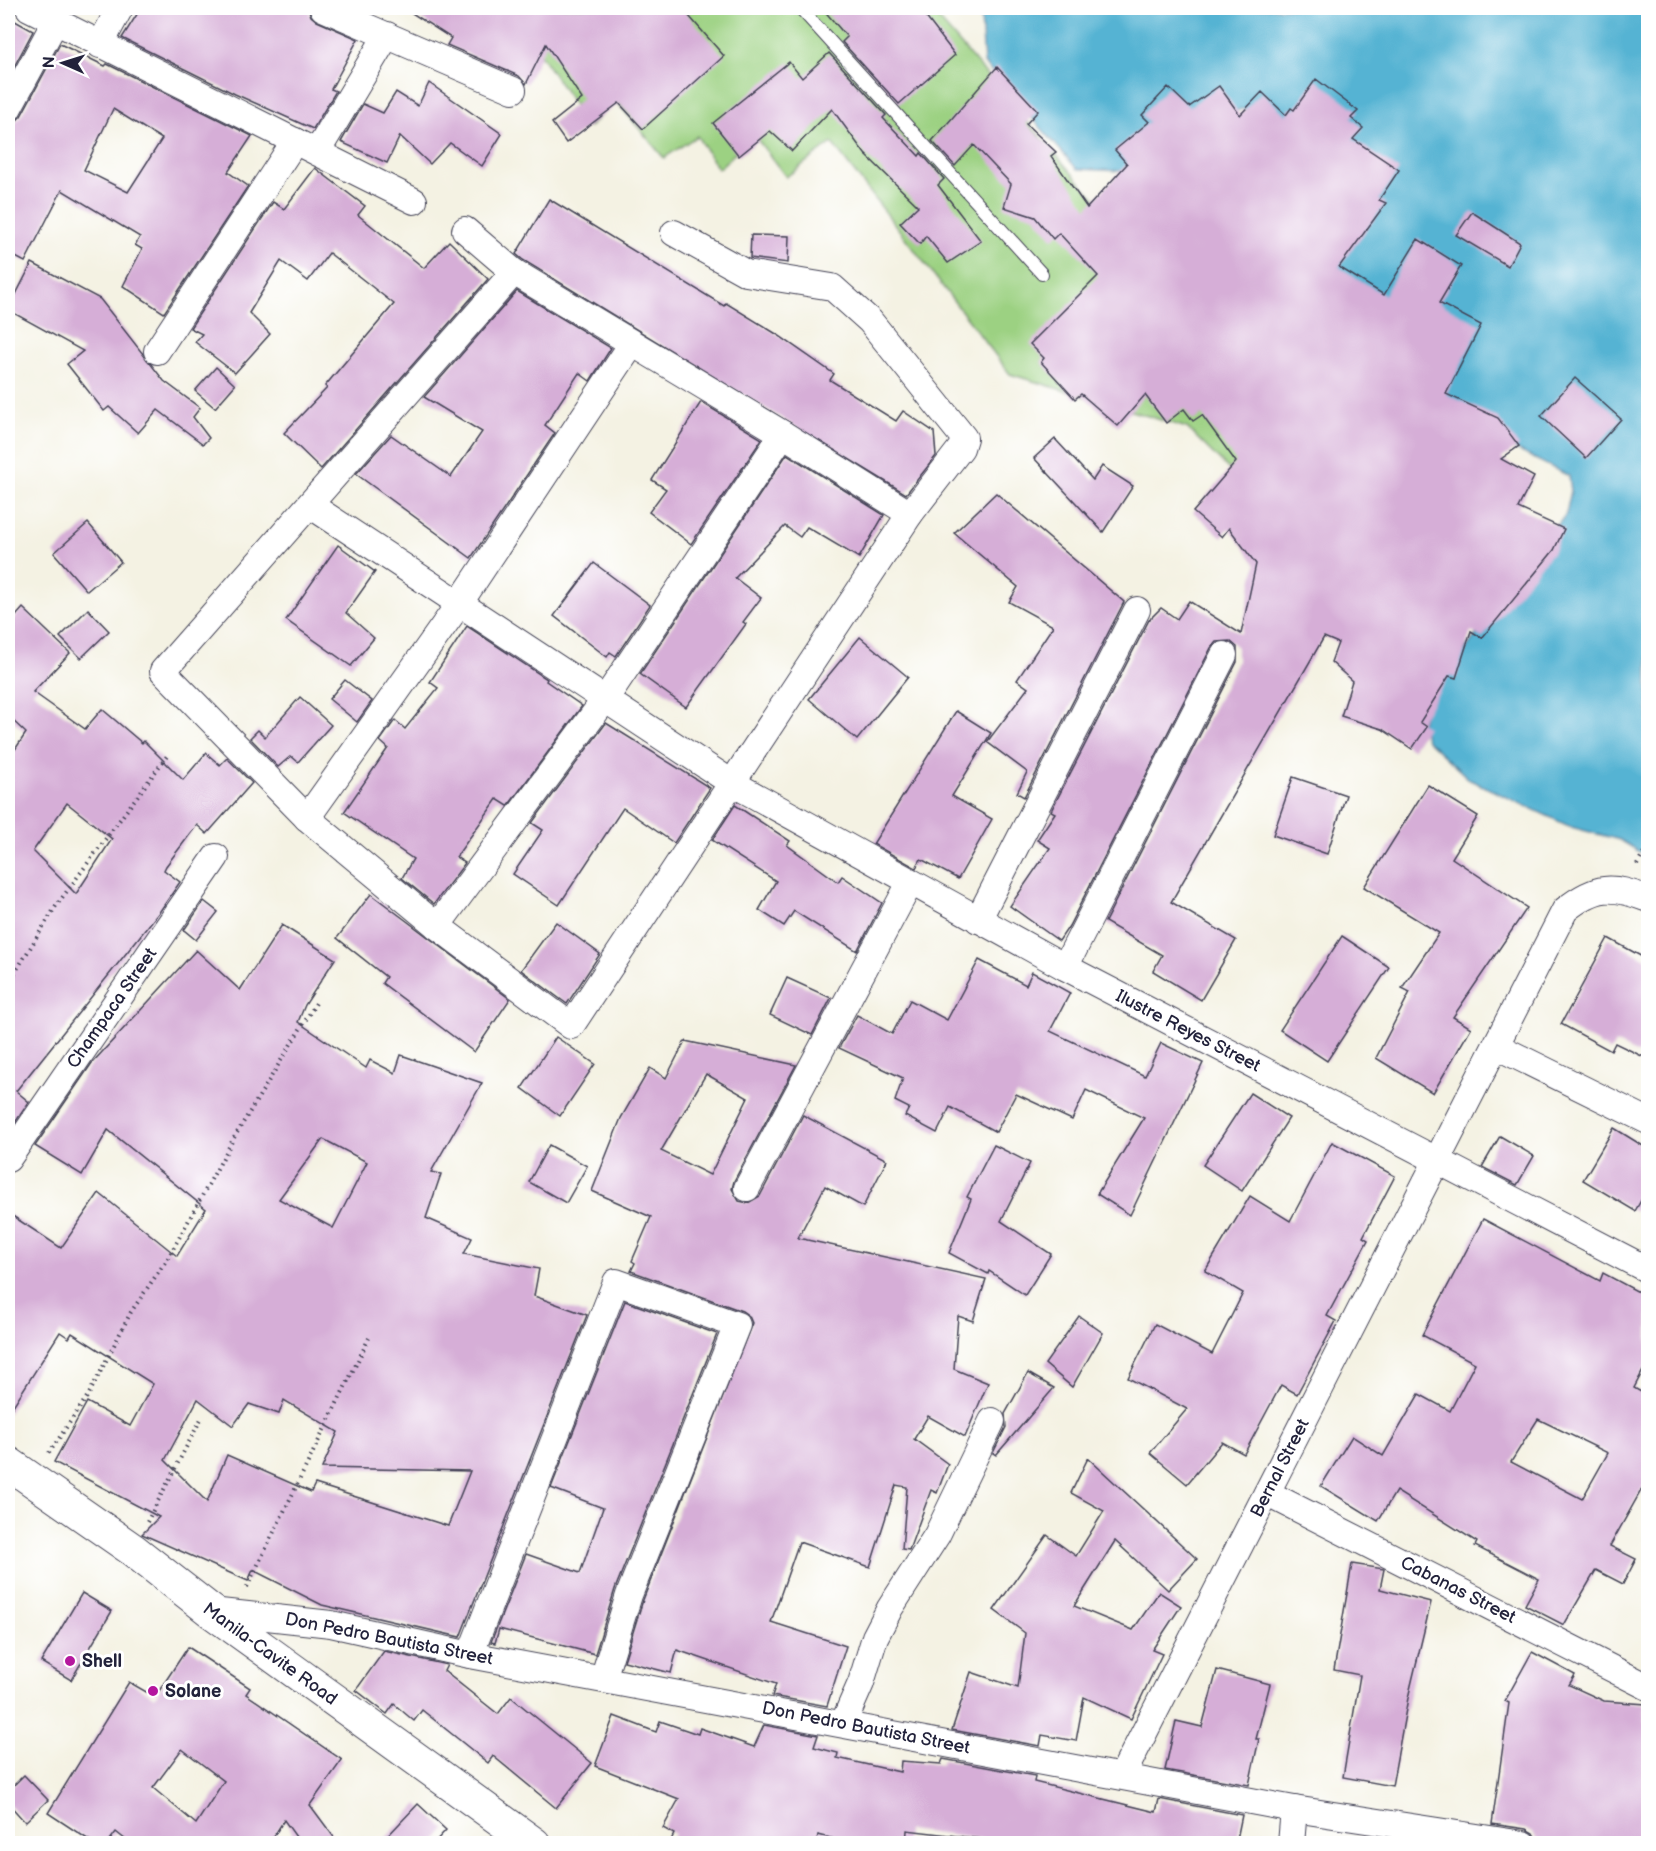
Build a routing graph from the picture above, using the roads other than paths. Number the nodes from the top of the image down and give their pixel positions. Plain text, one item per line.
1 (29, 8) edge
2 (120, 8) edge
3 (323, 8) edge
4 (800, 8) edge
5 (55, 22) junction
6 (387, 35) junction
7 (100, 45) junction
8 (513, 90) dead end
9 (8, 109) edge
10 (306, 147) junction
11 (414, 201) dead end
12 (465, 230) dead end
13 (674, 233) dead end
14 (514, 272) junction
15 (1042, 274) dead end
16 (632, 344) junction
17 (157, 351) dead end
18 (783, 434) junction
19 (310, 505) junction
20 (910, 514) junction
21 (459, 604) junction
22 (1137, 610) dead end
23 (1224, 655) dead end
24 (606, 698) junction
25 (732, 783) junction
26 (307, 818) junction
27 (216, 857) dead end
28 (910, 883) junction
29 (1648, 898) edge
30 (978, 920) junction
31 (437, 926) junction
32 (1065, 967) junction
33 (1496, 1046) junction
34 (1648, 1121) edge
35 (8, 1159) edge
36 (1438, 1160) junction
37 (747, 1188) dead end
38 (1648, 1270) edge
39 (992, 1421) dead end
40 (19, 1471) edge
41 (1267, 1493) junction
42 (221, 1612) junction
43 (470, 1655) junction
44 (603, 1679) junction
45 (1648, 1687) edge
46 (843, 1724) junction
47 (1122, 1776) junction
48 (1294, 1809) junction
49 (1464, 1839) edge
50 (534, 1844) edge
51 (1291, 1844) edge
52 (1523, 1844) edge

1 - 5 street
2 - 7 street
3 - 6 street
4 - 15 lane
5 - 7 street
5 - 9 street
6 - 8 street
6 - 10 street
7 - 10 street
10 - 11 street
10 - 17 street
12 - 14 street
13 - 20 street
14 - 16 street
14 - 19 street
16 - 18 street
16 - 21 street
18 - 20 street
18 - 24 street
19 - 21 street, Ilustre Reyes Street
19 - 26 street
20 - 25 street
21 - 24 street, Ilustre Reyes Street
21 - 26 street
22 - 30 street
23 - 32 street
24 - 25 street, Ilustre Reyes Street
24 - 31 street
25 - 28 street, Ilustre Reyes Street
25 - 31 street
26 - 31 street
27 - 35 street, Champaca Street
28 - 30 street, Ilustre Reyes Street
28 - 37 street
29 - 33 street, Bernal Street
30 - 32 street, Ilustre Reyes Street
32 - 36 street, Ilustre Reyes Street
33 - 34 street
33 - 36 street, Bernal Street
36 - 38 street, Ilustre Reyes Street
36 - 41 street, Bernal Street
39 - 46 street
40 - 42 main road, Manila-Cavite Road
41 - 45 street, Cabanas Street
41 - 47 street, Bernal Street
42 - 43 street, Don Pedro Bautista Street
42 - 50 main road, Manila-Cavite Road
43 - 44 street, Don Pedro Bautista Street
43 - 44 street
44 - 46 street, Don Pedro Bautista Street
46 - 47 street, Don Pedro Bautista Street
47 - 48 street, Don Pedro Bautista Street
48 - 49 street, Don Pedro Bautista Street
48 - 51 street
49 - 52 street, Don Pedro Bautista Street

